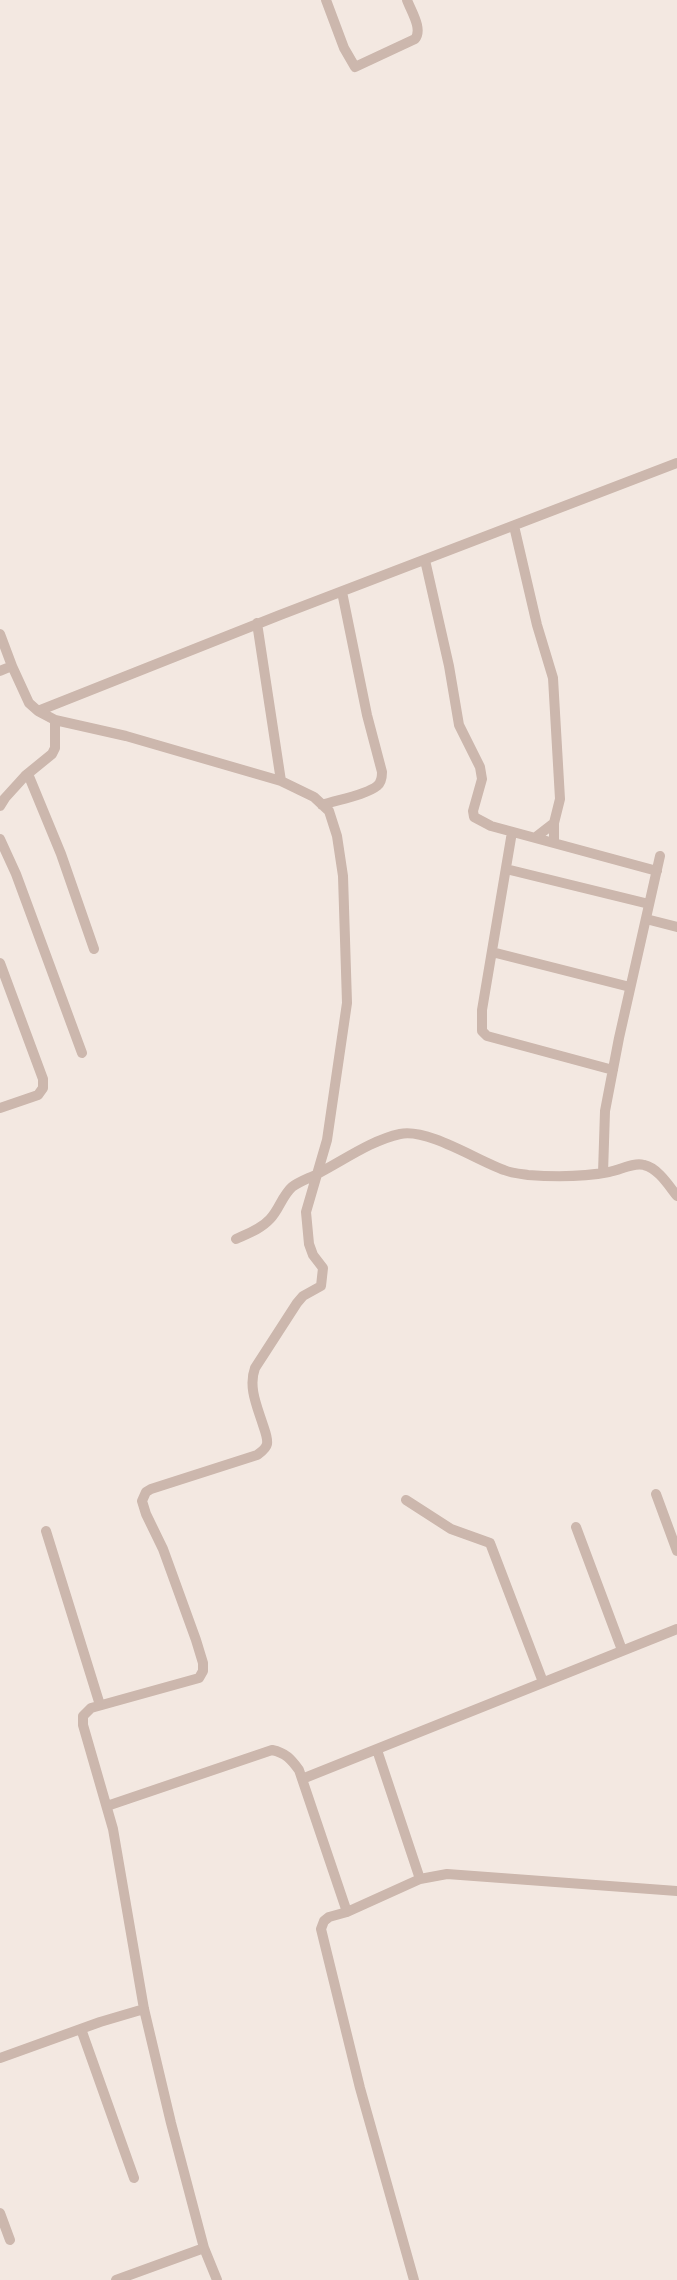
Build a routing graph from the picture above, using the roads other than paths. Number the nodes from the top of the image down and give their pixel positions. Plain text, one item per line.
1 (326, 0) edge
2 (407, 0) edge
3 (677, 463) edge
4 (514, 526) junction
5 (425, 560) junction
6 (342, 592) junction
7 (257, 623) junction
8 (0, 634) edge
9 (12, 666) junction
10 (0, 671) edge
11 (38, 711) junction
12 (55, 720) junction
13 (28, 774) junction
14 (281, 781) junction
15 (2, 801) edge
16 (322, 805) junction
17 (554, 823) junction
18 (512, 832) junction
19 (536, 837) junction
20 (0, 839) edge
21 (554, 842) junction
22 (660, 856) dead end
23 (506, 869) junction
24 (657, 871) junction
25 (649, 904) junction
26 (646, 920) junction
27 (677, 927) edge
28 (94, 949) dead end
29 (492, 952) junction
30 (0, 963) edge
31 (630, 987) junction
32 (82, 1053) dead end
33 (613, 1070) junction
34 (0, 1108) edge
35 (603, 1173) junction
36 (317, 1175) junction
37 (677, 1196) edge
38 (236, 1239) dead end
39 (656, 1494) dead end
40 (406, 1500) dead end
41 (576, 1527) dead end
42 (46, 1532) dead end
43 (677, 1551) edge
44 (677, 1629) edge
45 (622, 1650) junction
46 (543, 1682) junction
47 (100, 1705) junction
48 (377, 1750) junction
49 (302, 1778) junction
50 (107, 1806) junction
51 (420, 1879) junction
52 (677, 1891) edge
53 (347, 1912) junction
54 (144, 2009) junction
55 (81, 2029) junction
56 (0, 2058) edge
57 (134, 2178) dead end
58 (0, 2213) edge
59 (10, 2240) dead end
60 (204, 2248) junction
61 (116, 2280) edge
62 (217, 2280) edge
63 (414, 2280) edge

1 - 2 street
3 - 4 street
4 - 5 street
4 - 17 street
5 - 6 street
5 - 18 street
6 - 7 street
6 - 16 street
7 - 11 street
7 - 14 street
8 - 9 street
9 - 10 street
9 - 11 street
11 - 12 street
12 - 13 street
12 - 14 street
13 - 15 street
13 - 28 street
14 - 16 street
16 - 36 street
17 - 19 street
17 - 21 street
18 - 19 street
18 - 23 street
19 - 21 street
20 - 32 street
21 - 24 street
22 - 24 street
23 - 25 street
23 - 29 street
24 - 25 street
25 - 26 street
26 - 27 street
26 - 31 street
29 - 31 street
29 - 33 street
30 - 34 street
31 - 33 street
33 - 35 street
35 - 36 street
35 - 37 street
36 - 38 street
36 - 47 street
39 - 43 street
40 - 46 street
41 - 45 street
42 - 47 street
44 - 45 street
45 - 46 street
46 - 48 street
47 - 50 street
48 - 49 street
48 - 51 street
49 - 50 street
49 - 53 street
50 - 54 street
51 - 52 street
51 - 53 street
53 - 63 street
54 - 55 street
54 - 60 street
55 - 56 street
55 - 57 street
58 - 59 street
60 - 61 street
60 - 62 street

